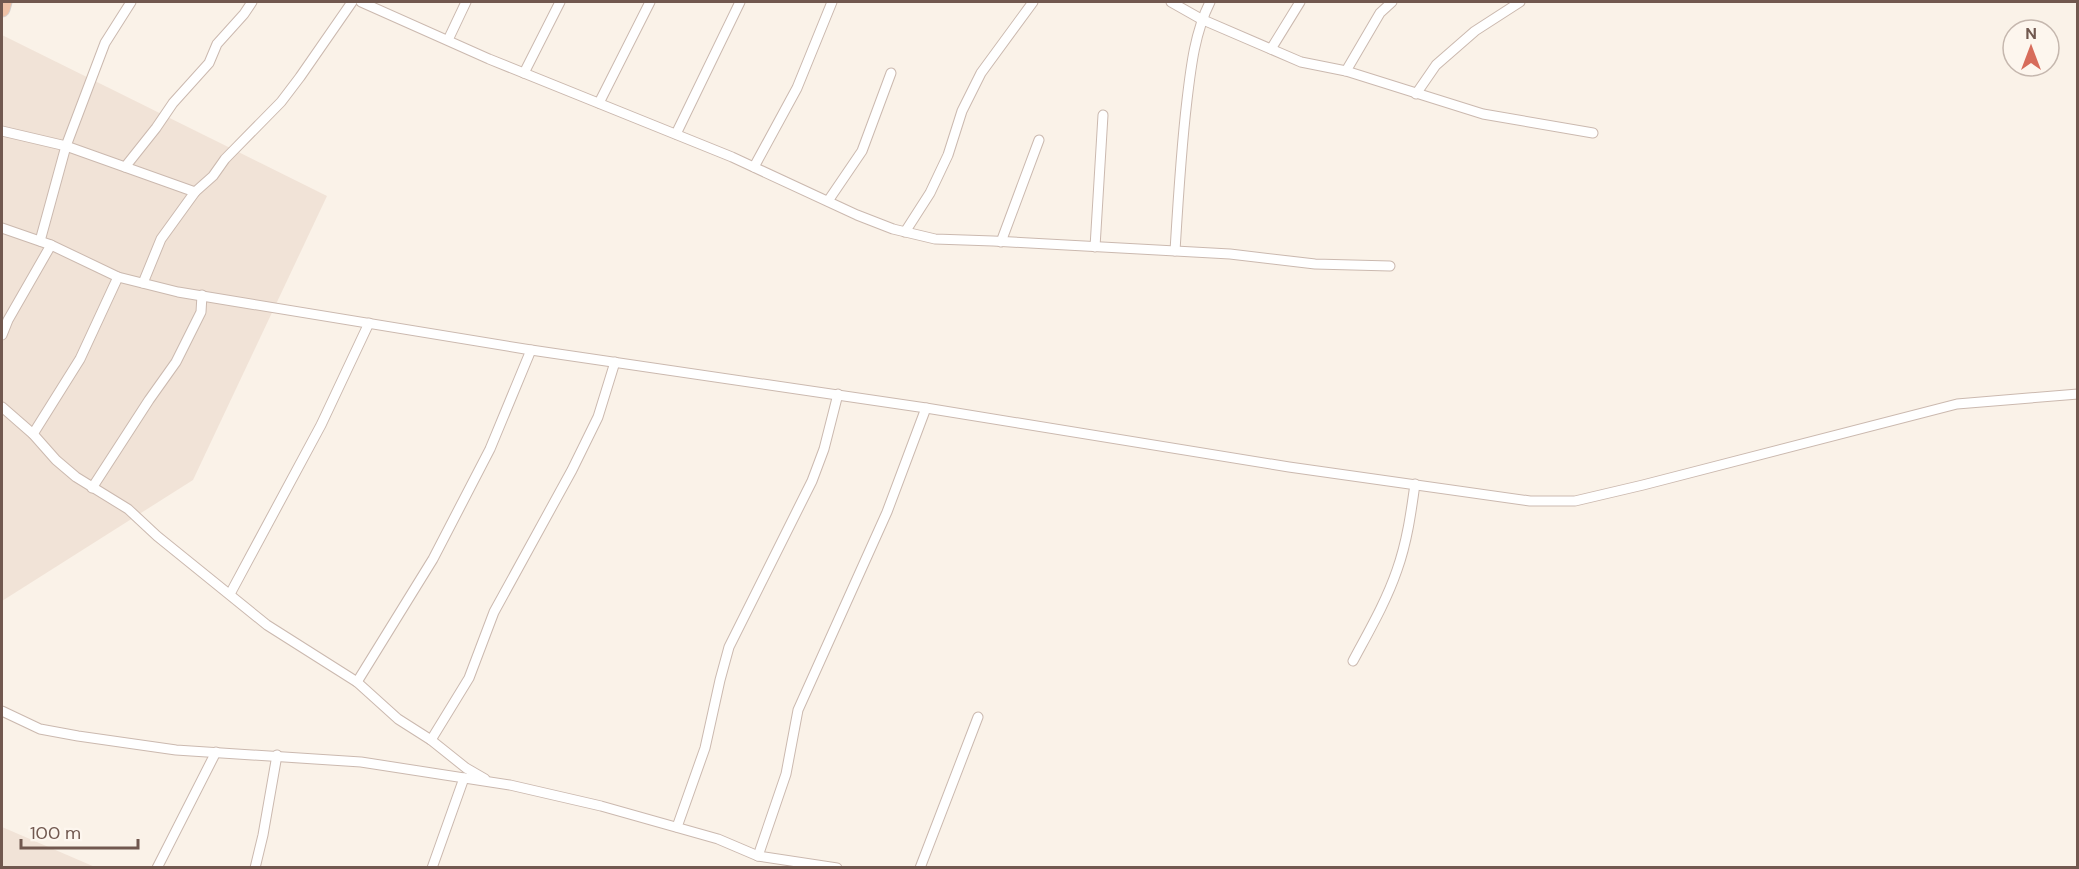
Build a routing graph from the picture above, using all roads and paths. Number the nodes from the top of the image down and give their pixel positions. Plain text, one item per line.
1 (4, 2) edge
2 (131, 2) edge
3 (252, 2) edge
4 (352, 2) edge
5 (362, 2) edge
6 (466, 2) edge
7 (560, 2) edge
8 (650, 2) edge
9 (740, 2) edge
10 (832, 2) edge
11 (1033, 2) edge
12 (1171, 2) edge
13 (1210, 2) edge
14 (1300, 2) edge
15 (1392, 2) edge
16 (1520, 2) edge
17 (2, 9) edge
18 (1201, 19) junction
19 (448, 40) junction
20 (1270, 49) junction
21 (1346, 71) junction
22 (524, 73) junction
23 (891, 73) dead end
24 (1416, 94) junction
25 (599, 103) junction
26 (1103, 115) dead end
27 (2, 131) edge
28 (1593, 133) dead end
29 (676, 134) junction
30 (1039, 140) dead end
31 (66, 146) junction
32 (754, 167) junction
33 (125, 168) junction
34 (195, 192) junction
35 (828, 201) junction
36 (2, 228) edge
37 (905, 232) junction
38 (40, 242) junction
39 (1001, 242) junction
40 (51, 245) junction
41 (1095, 247) junction
42 (1175, 251) junction
43 (1390, 266) dead end
44 (118, 277) junction
45 (143, 283) junction
46 (202, 295) junction
47 (369, 323) junction
48 (2, 335) edge
49 (531, 350) junction
50 (615, 362) junction
51 (838, 394) junction
52 (2078, 394) edge
53 (2, 407) edge
54 (926, 408) junction
55 (33, 434) junction
56 (1415, 484) junction
57 (92, 488) junction
58 (230, 594) junction
59 (1353, 661) dead end
60 (357, 682) junction
61 (2, 711) edge
62 (978, 717) dead end
63 (431, 740) junction
64 (216, 752) junction
65 (277, 755) junction
66 (464, 778) junction
67 (490, 782) junction
68 (677, 827) junction
69 (758, 856) junction
70 (157, 867) edge
71 (255, 867) edge
72 (432, 867) edge
73 (837, 867) edge
74 (920, 867) edge

1 - 17 highway
2 - 31 street
3 - 33 street
4 - 34 street
5 - 19 street
6 - 19 street
7 - 22 street
8 - 25 street
9 - 29 street
10 - 32 street
11 - 37 street
12 - 18 street
13 - 18 street
14 - 20 street
15 - 21 street
16 - 24 street
18 - 20 street
18 - 42 street
19 - 22 street
20 - 21 street
21 - 24 street
22 - 25 street
23 - 35 street
24 - 28 street
25 - 29 street
26 - 41 street
27 - 31 street
29 - 32 street
30 - 39 street
31 - 33 street
31 - 38 street
32 - 35 street
33 - 34 street
34 - 45 street
35 - 37 street
36 - 38 street
37 - 39 street
38 - 40 street
39 - 41 street
40 - 44 street
40 - 48 street
41 - 42 street
42 - 43 street
44 - 45 street
44 - 55 street
45 - 46 street
46 - 47 street
46 - 57 street
47 - 49 street
47 - 58 street
49 - 50 street
49 - 60 street
50 - 51 street
50 - 63 street
51 - 54 street
51 - 68 street
52 - 56 street
53 - 55 street
54 - 56 street
54 - 69 street
55 - 57 street
56 - 59 street
57 - 58 street
58 - 60 street
60 - 63 street
61 - 64 street
62 - 74 street
63 - 67 street
64 - 65 street
64 - 70 street
65 - 66 street
65 - 71 street
66 - 67 street
66 - 72 street
67 - 68 street
68 - 69 street
69 - 73 street

